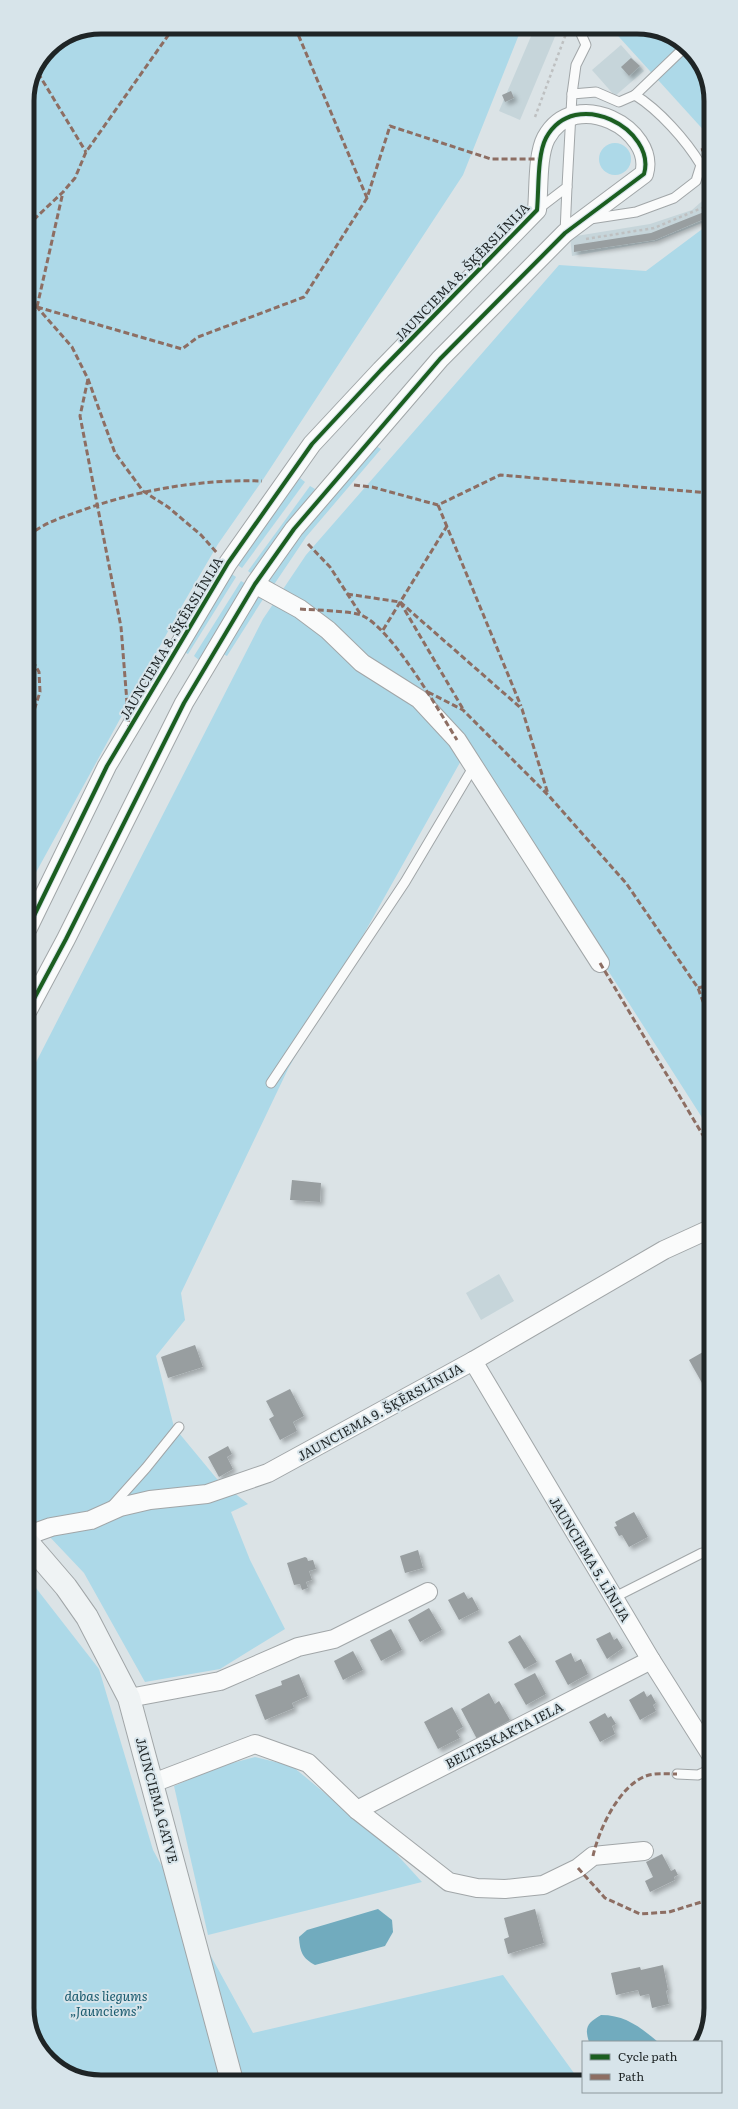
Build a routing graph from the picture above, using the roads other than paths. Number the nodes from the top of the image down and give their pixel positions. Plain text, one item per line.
1 (581, 34) edge
2 (681, 51) edge
3 (572, 94) junction
4 (634, 95) junction
5 (570, 115) junction
6 (567, 187) junction
7 (537, 210) junction
8 (581, 220) junction
9 (565, 232) junction
10 (262, 588) dead end
11 (474, 766) junction
12 (34, 916) edge
13 (600, 963) dead end
14 (34, 999) edge
15 (271, 1083) dead end
16 (704, 1232) edge
17 (473, 1361) junction
18 (179, 1427) dead end
19 (107, 1512) junction
20 (34, 1535) edge
21 (34, 1550) edge
22 (702, 1553) dead end
23 (428, 1592) dead end
24 (613, 1598) junction
25 (651, 1660) junction
26 (129, 1698) junction
27 (704, 1744) edge
28 (704, 1772) edge
29 (676, 1774) dead end
30 (153, 1783) junction
31 (356, 1810) junction
32 (644, 1851) dead end
33 (230, 2075) edge

1 - 3 lane
2 - 4 lane
3 - 4 lane
3 - 5 lane
4 - 8 lane
5 - 6 lane
5 - 7 street, JAUNCIEMA 8. ŠĶĒRSLĪNIJA
5 - 8 street
6 - 7 lane, JAUNCIEMA 8. ŠĶĒRSLĪNIJA
6 - 9 lane
7 - 12 street, JAUNCIEMA 8. ŠĶĒRSLĪNIJA
8 - 9 street
9 - 14 street
10 - 11 street
11 - 13 street
11 - 15 lane
16 - 17 street, JAUNCIEMA 9. ŠĶĒRSLĪNIJA
17 - 19 street, JAUNCIEMA 9. ŠĶĒRSLĪNIJA
17 - 24 street, JAUNCIEMA 5. LĪNIJA
18 - 19 lane
19 - 20 street, JAUNCIEMA 9. ŠĶĒRSLĪNIJA
21 - 26 main road, JAUNCIEMA GATVE
22 - 24 lane
23 - 26 street
24 - 25 street, JAUNCIEMA 5. LĪNIJA
25 - 27 street, JAUNCIEMA 5. LĪNIJA
25 - 31 street, BELTESKAKTA IELA
26 - 30 main road, JAUNCIEMA GATVE
28 - 29 lane
30 - 31 street
30 - 33 main road, JAUNCIEMA GATVE
31 - 32 street

